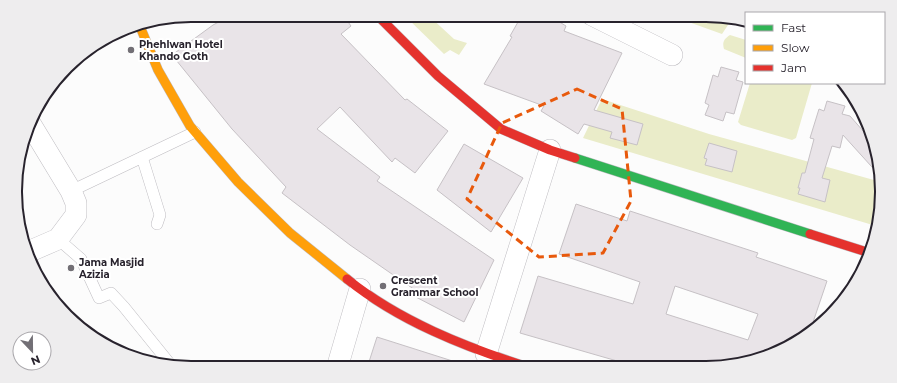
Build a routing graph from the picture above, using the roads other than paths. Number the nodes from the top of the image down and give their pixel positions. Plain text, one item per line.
1 (384, 22) edge
2 (609, 22) edge
3 (141, 30) edge
4 (672, 55) dead end
5 (34, 130) edge
6 (195, 132) junction
7 (550, 150) junction
8 (142, 157) junction
9 (71, 191) junction
10 (157, 224) dead end
11 (58, 239) junction
12 (33, 250) edge
13 (864, 251) edge
14 (360, 289) junction
15 (486, 354) junction
16 (166, 360) edge
17 (339, 361) edge
18 (509, 361) edge

1 - 7 street
2 - 4 street
3 - 6 street
5 - 9 street
6 - 8 lane
6 - 14 street
7 - 13 street
7 - 15 street
8 - 9 lane
8 - 10 lane
9 - 11 street
11 - 12 street
11 - 16 lane
14 - 15 street
14 - 17 street
15 - 18 street

